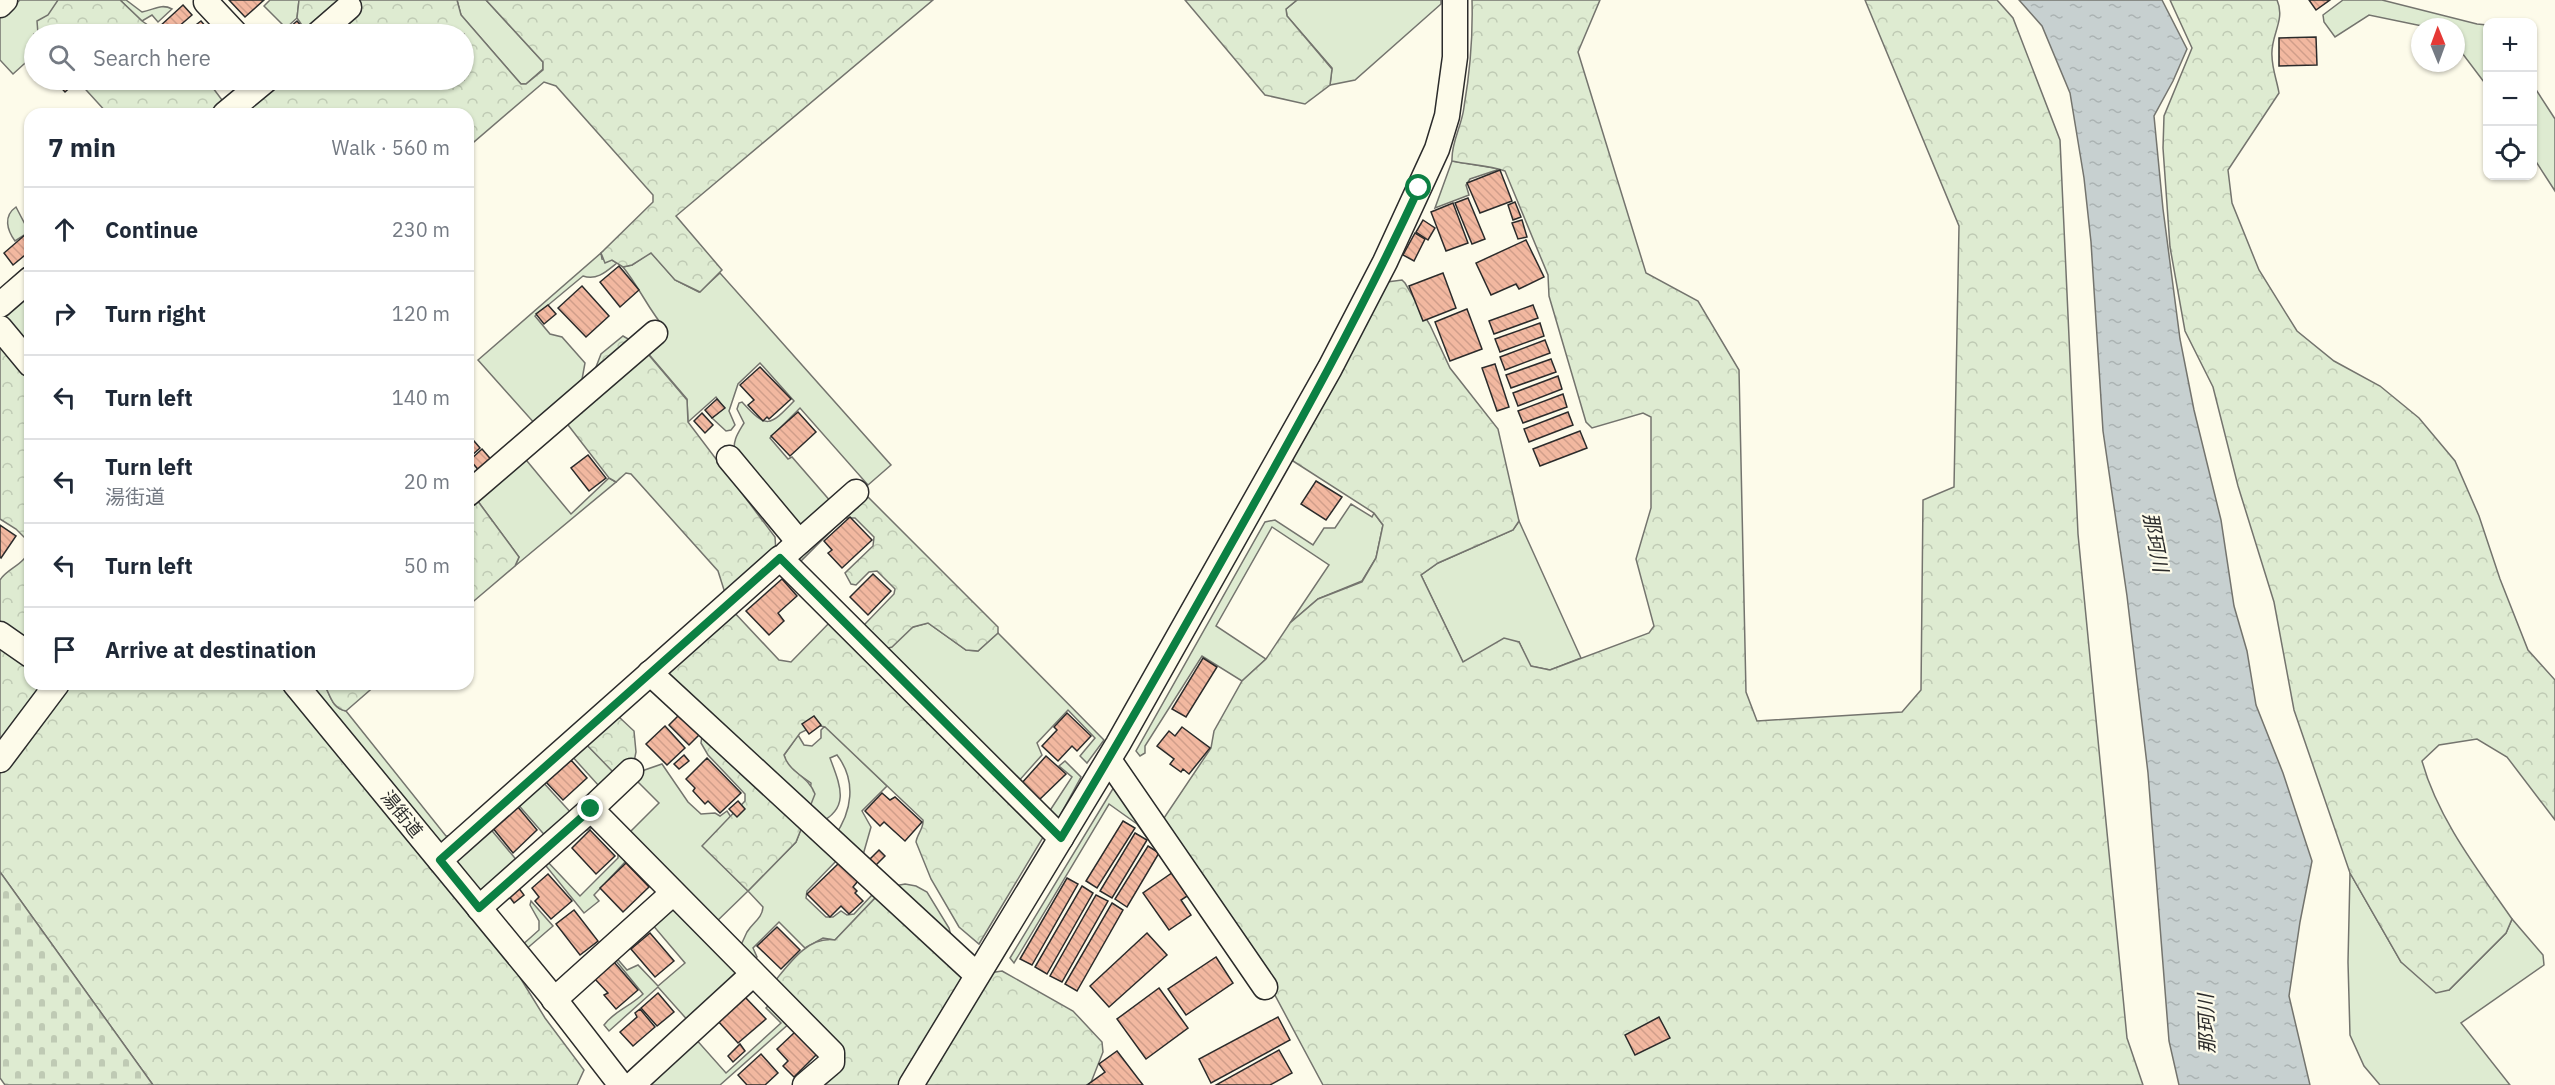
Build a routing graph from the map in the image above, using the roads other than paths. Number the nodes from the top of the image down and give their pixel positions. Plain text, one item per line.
1 (5, 0) edge
2 (1455, 0) edge
3 (206, 2) dead end
4 (0, 5) edge
5 (349, 7) dead end
6 (227, 24) edge
7 (329, 24) edge
8 (254, 90) edge
9 (232, 108) edge
10 (24, 284) edge
11 (0, 304) edge
12 (0, 328) edge
13 (655, 333) dead end
14 (24, 357) edge
15 (729, 458) dead end
16 (474, 489) edge
17 (856, 492) dead end
18 (799, 542) junction
19 (780, 558) junction
20 (0, 633) edge
21 (24, 651) edge
22 (650, 673) junction
23 (52, 690) edge
24 (300, 690) edge
25 (0, 760) edge
26 (1109, 760) junction
27 (631, 771) dead end
28 (591, 809) junction
29 (1061, 838) junction
30 (440, 860) junction
31 (673, 892) junction
32 (479, 908) junction
33 (753, 974) junction
34 (977, 975) junction
35 (1265, 987) dead end
36 (554, 999) junction
37 (621, 1085) edge
38 (632, 1085) edge
39 (805, 1085) edge
40 (911, 1085) edge

1 - 4 street
2 - 26 street
3 - 6 street
5 - 7 street
8 - 9 street
10 - 11 street
12 - 14 street
13 - 16 street
15 - 18 street
17 - 18 street
18 - 19 street
19 - 22 street
19 - 29 street
20 - 21 street
22 - 30 street
22 - 34 street
23 - 25 street
24 - 30 street, 湯街道
26 - 29 street
26 - 35 street
27 - 28 street
28 - 31 street
28 - 32 street
29 - 34 street
30 - 32 street, 湯街道
31 - 33 street
31 - 36 street
32 - 36 street, 湯街道
33 - 38 street
33 - 39 street
34 - 40 street
36 - 37 street, 湯街道

